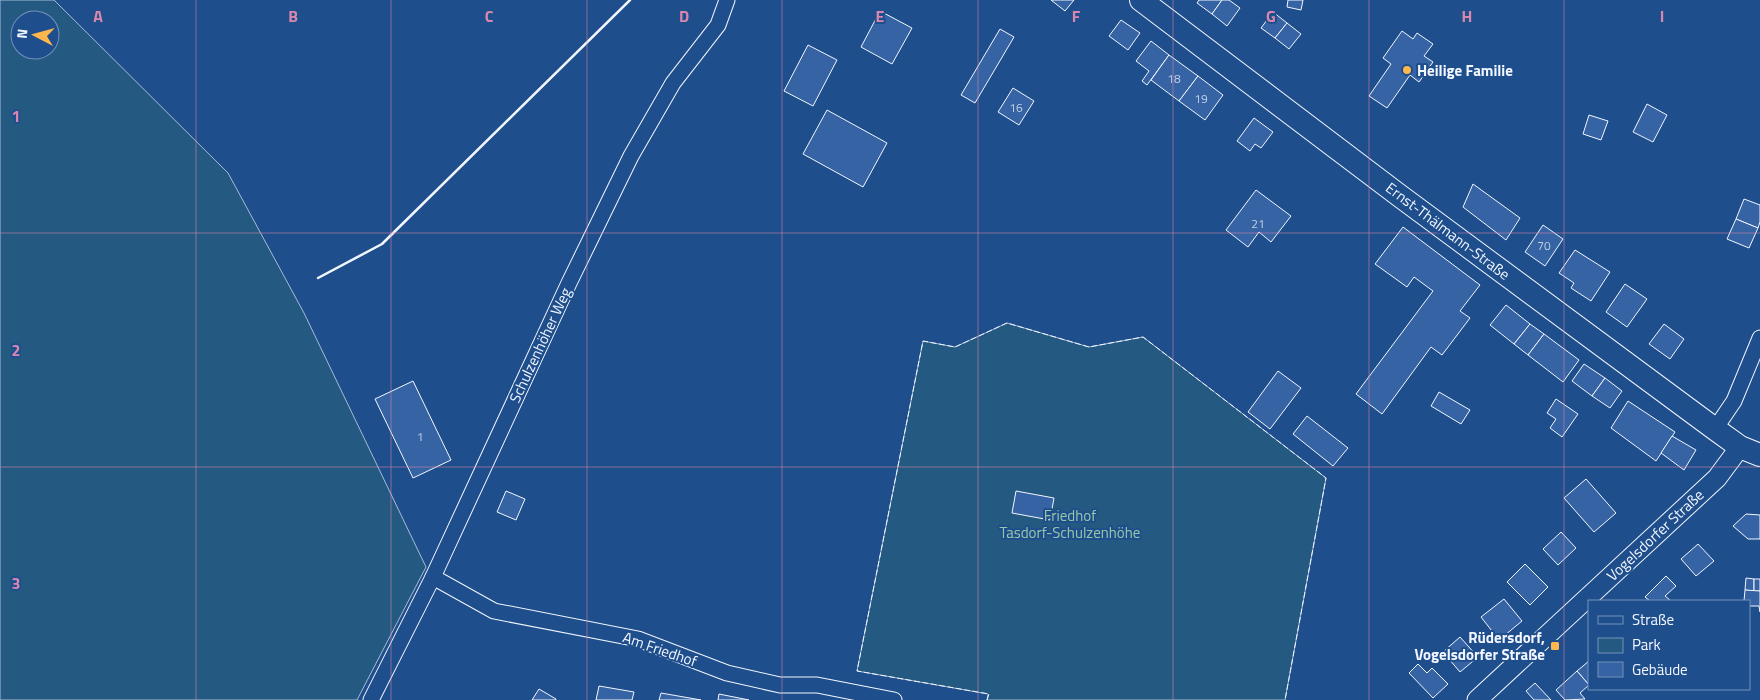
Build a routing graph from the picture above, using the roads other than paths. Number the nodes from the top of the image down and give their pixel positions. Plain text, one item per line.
1 (727, 0) edge
2 (1141, 0) edge
3 (1760, 338) edge
4 (1715, 429) junction
5 (1750, 451) edge
6 (433, 576) junction
7 (786, 685) junction
8 (371, 700) edge
9 (784, 700) edge
10 (894, 700) edge
11 (1477, 700) edge

1 - 6 street, Schulzenhöher Weg
2 - 4 main road, Ernst-Thälmann-Straße
3 - 4 street
4 - 5 main road, Ernst-Thälmann-Straße
5 - 11 street, Vogelsdorfer Straße
6 - 7 street, Am Friedhof
6 - 8 street, Schulzenhöher Weg
7 - 9 street
7 - 10 street, Am Friedhof

